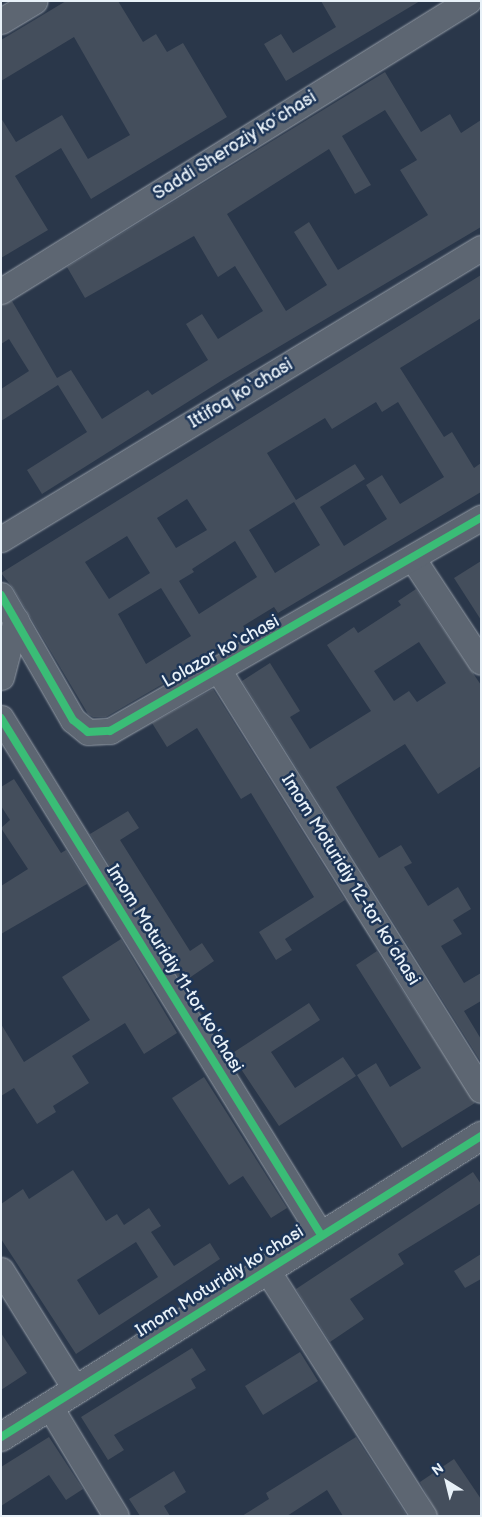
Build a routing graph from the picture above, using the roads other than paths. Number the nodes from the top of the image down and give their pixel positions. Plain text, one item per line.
1 (34, 1) edge
2 (468, 1) edge
3 (1, 21) edge
4 (481, 248) edge
5 (1, 292) edge
6 (481, 518) edge
7 (1, 539) edge
8 (413, 559) junction
9 (1, 595) edge
10 (16, 620) junction
11 (481, 662) edge
12 (219, 671) junction
13 (1, 677) edge
14 (1, 718) edge
15 (481, 1090) edge
16 (478, 1143) edge
17 (321, 1235) junction
18 (1, 1270) edge
19 (267, 1270) junction
20 (76, 1390) junction
21 (50, 1407) junction
22 (1, 1438) edge
23 (116, 1516) edge
24 (424, 1516) edge

1 - 3 street
2 - 5 street, Saddi Sheroziy koʻchasi
4 - 7 street, Ittifoq ko‘chasi
6 - 8 street, Lolazor ko‘chasi
8 - 11 street
8 - 12 street, Lolazor ko‘chasi
9 - 10 street, Lolazor ko‘chasi
10 - 12 street, Lolazor ko‘chasi
10 - 13 street
12 - 15 street, Imom Moturidiy 12-tor koʻchasi
14 - 17 street, Imom Moturidiy 11-tor koʻchasi
16 - 17 street, Imom Moturidiy koʻchasi
17 - 19 street, Imom Moturidiy koʻchasi
18 - 20 street
19 - 20 street, Imom Moturidiy koʻchasi
19 - 24 street
20 - 21 street, Imom Moturidiy koʻchasi
21 - 22 street, Imom Moturidiy koʻchasi
21 - 23 street

